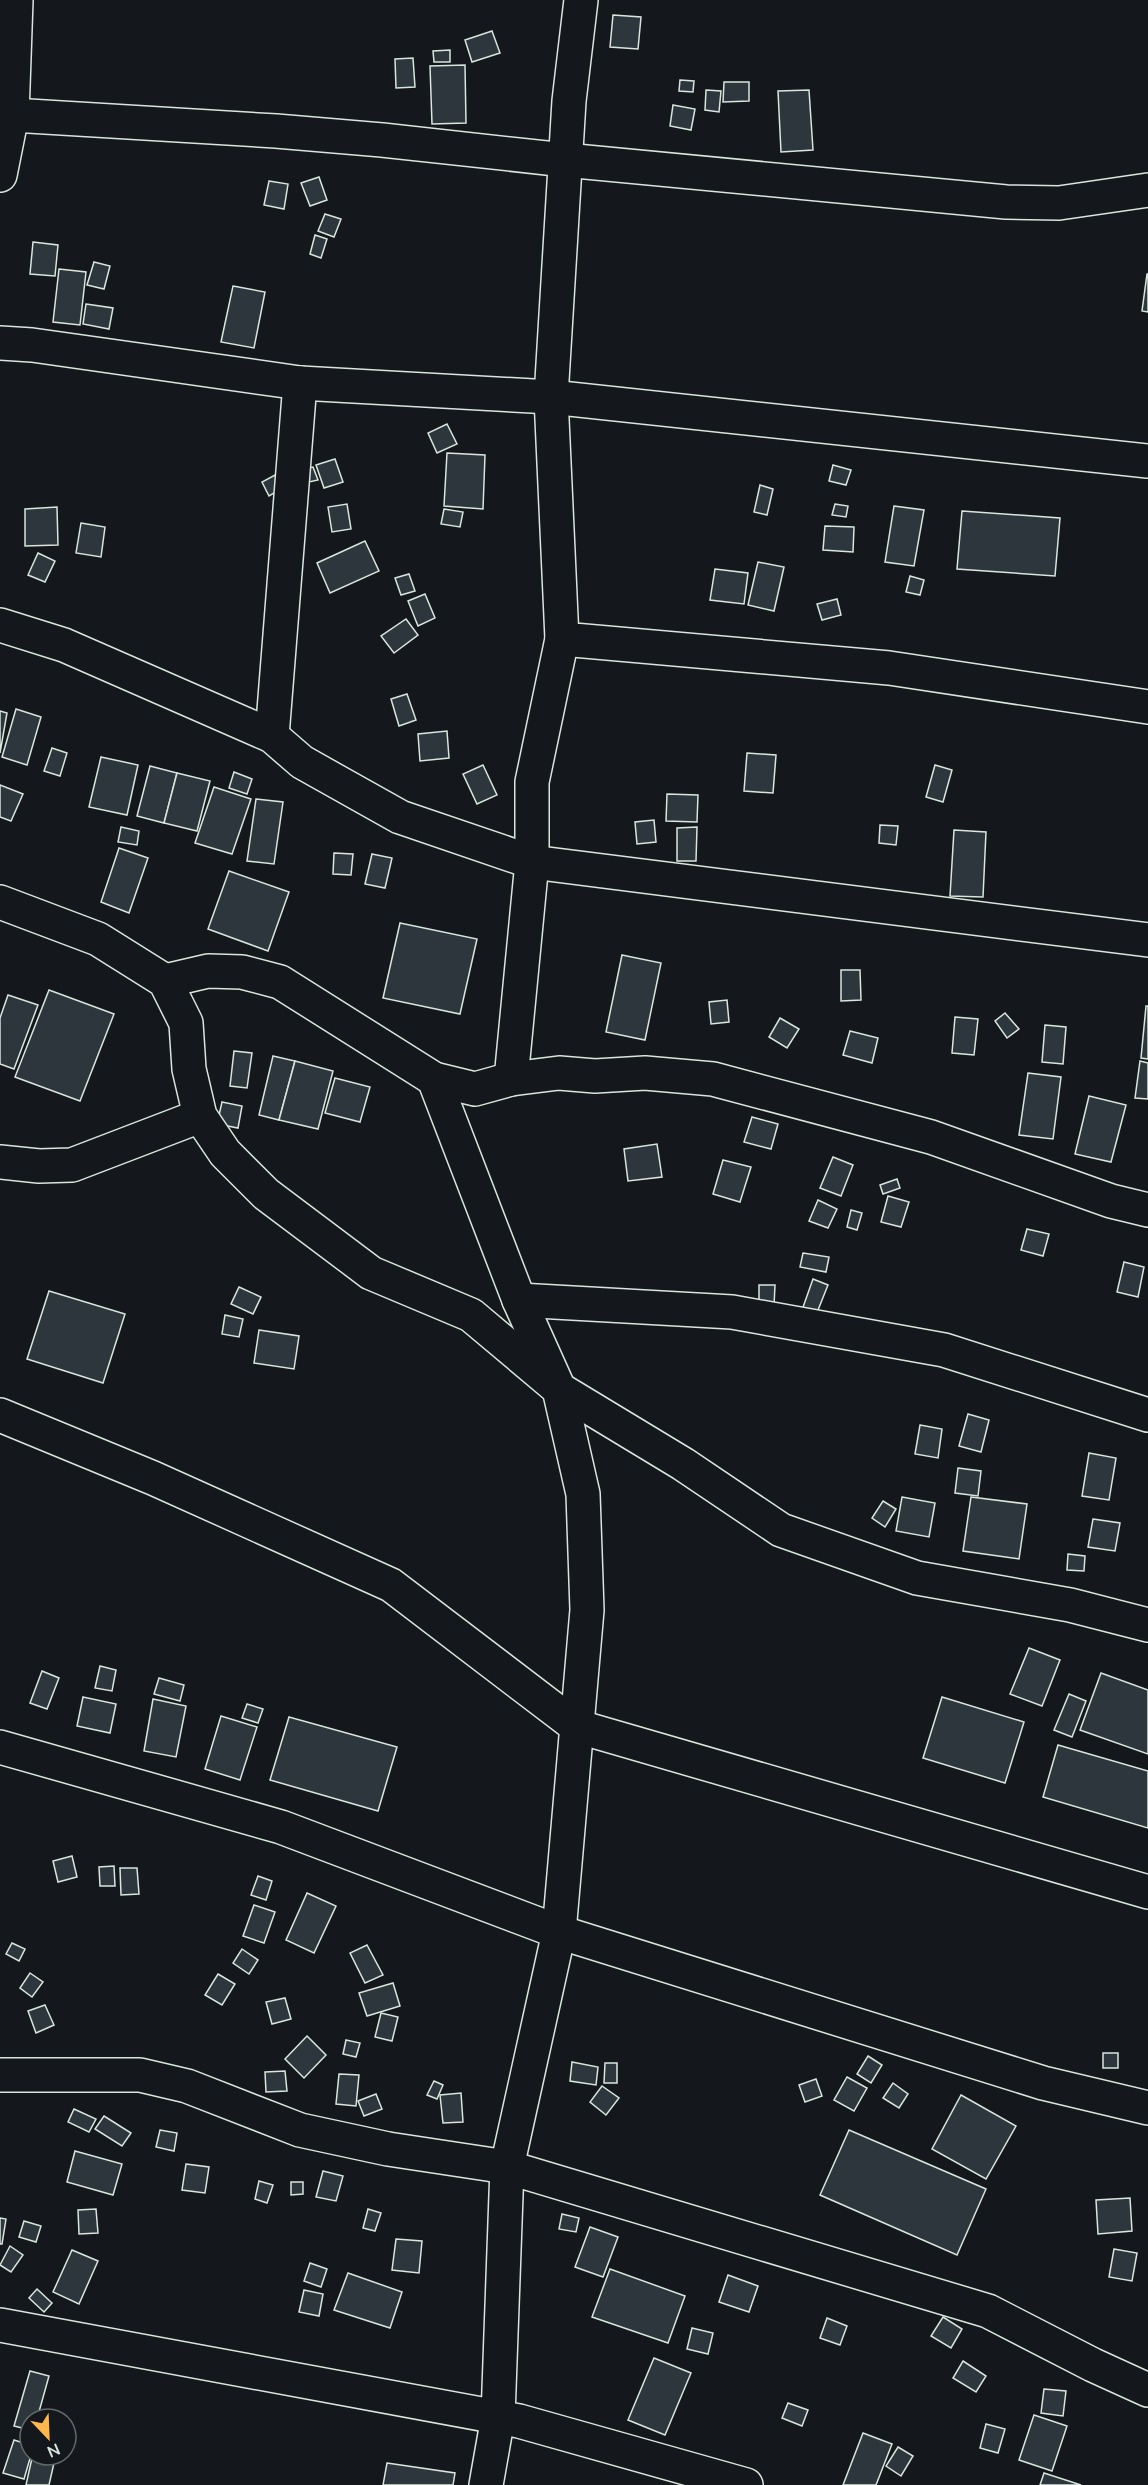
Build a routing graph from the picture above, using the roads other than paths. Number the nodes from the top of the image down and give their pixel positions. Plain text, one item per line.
1 (16, 0) edge
2 (581, 0) edge
3 (12, 115) junction
4 (565, 160) junction
5 (0, 175) edge
6 (1148, 190) edge
7 (0, 343) edge
8 (300, 383) junction
9 (551, 398) junction
10 (1148, 461) edge
11 (0, 625) edge
12 (562, 639) junction
13 (1148, 707) edge
14 (272, 736) junction
15 (532, 862) junction
16 (0, 902) edge
17 (1148, 940) edge
18 (165, 981) junction
19 (434, 1079) junction
20 (511, 1079) junction
21 (200, 1116) junction
22 (0, 1162) edge
23 (1148, 1210) edge
24 (519, 1300) junction
25 (559, 1389) junction
26 (0, 1415) edge
27 (1148, 1415) edge
28 (1148, 1624) edge
29 (576, 1726) junction
30 (0, 1747) edge
31 (1148, 1892) edge
32 (559, 1932) junction
33 (0, 2075) edge
34 (1148, 2108) edge
35 (507, 2167) junction
36 (0, 2325) edge
37 (1148, 2390) edge
38 (498, 2417) junction
39 (486, 2485) edge
40 (746, 2485) edge

1 - 3 street
2 - 4 street
3 - 4 street
3 - 5 street
4 - 6 street
4 - 9 street
7 - 8 street
8 - 9 street
8 - 14 street
9 - 10 street
9 - 12 street
11 - 14 street
12 - 13 street
12 - 15 street
14 - 15 street
15 - 17 street
15 - 20 street
16 - 18 street
18 - 19 street
18 - 21 street
19 - 20 street
19 - 24 street
20 - 23 street
21 - 22 street
21 - 25 street
24 - 25 street
24 - 27 street
25 - 28 street
25 - 29 street
26 - 29 street
29 - 31 street
29 - 32 street
30 - 32 street
32 - 34 street
32 - 35 street
33 - 35 street
35 - 37 street
35 - 38 street
36 - 38 street
38 - 39 street
38 - 40 street

